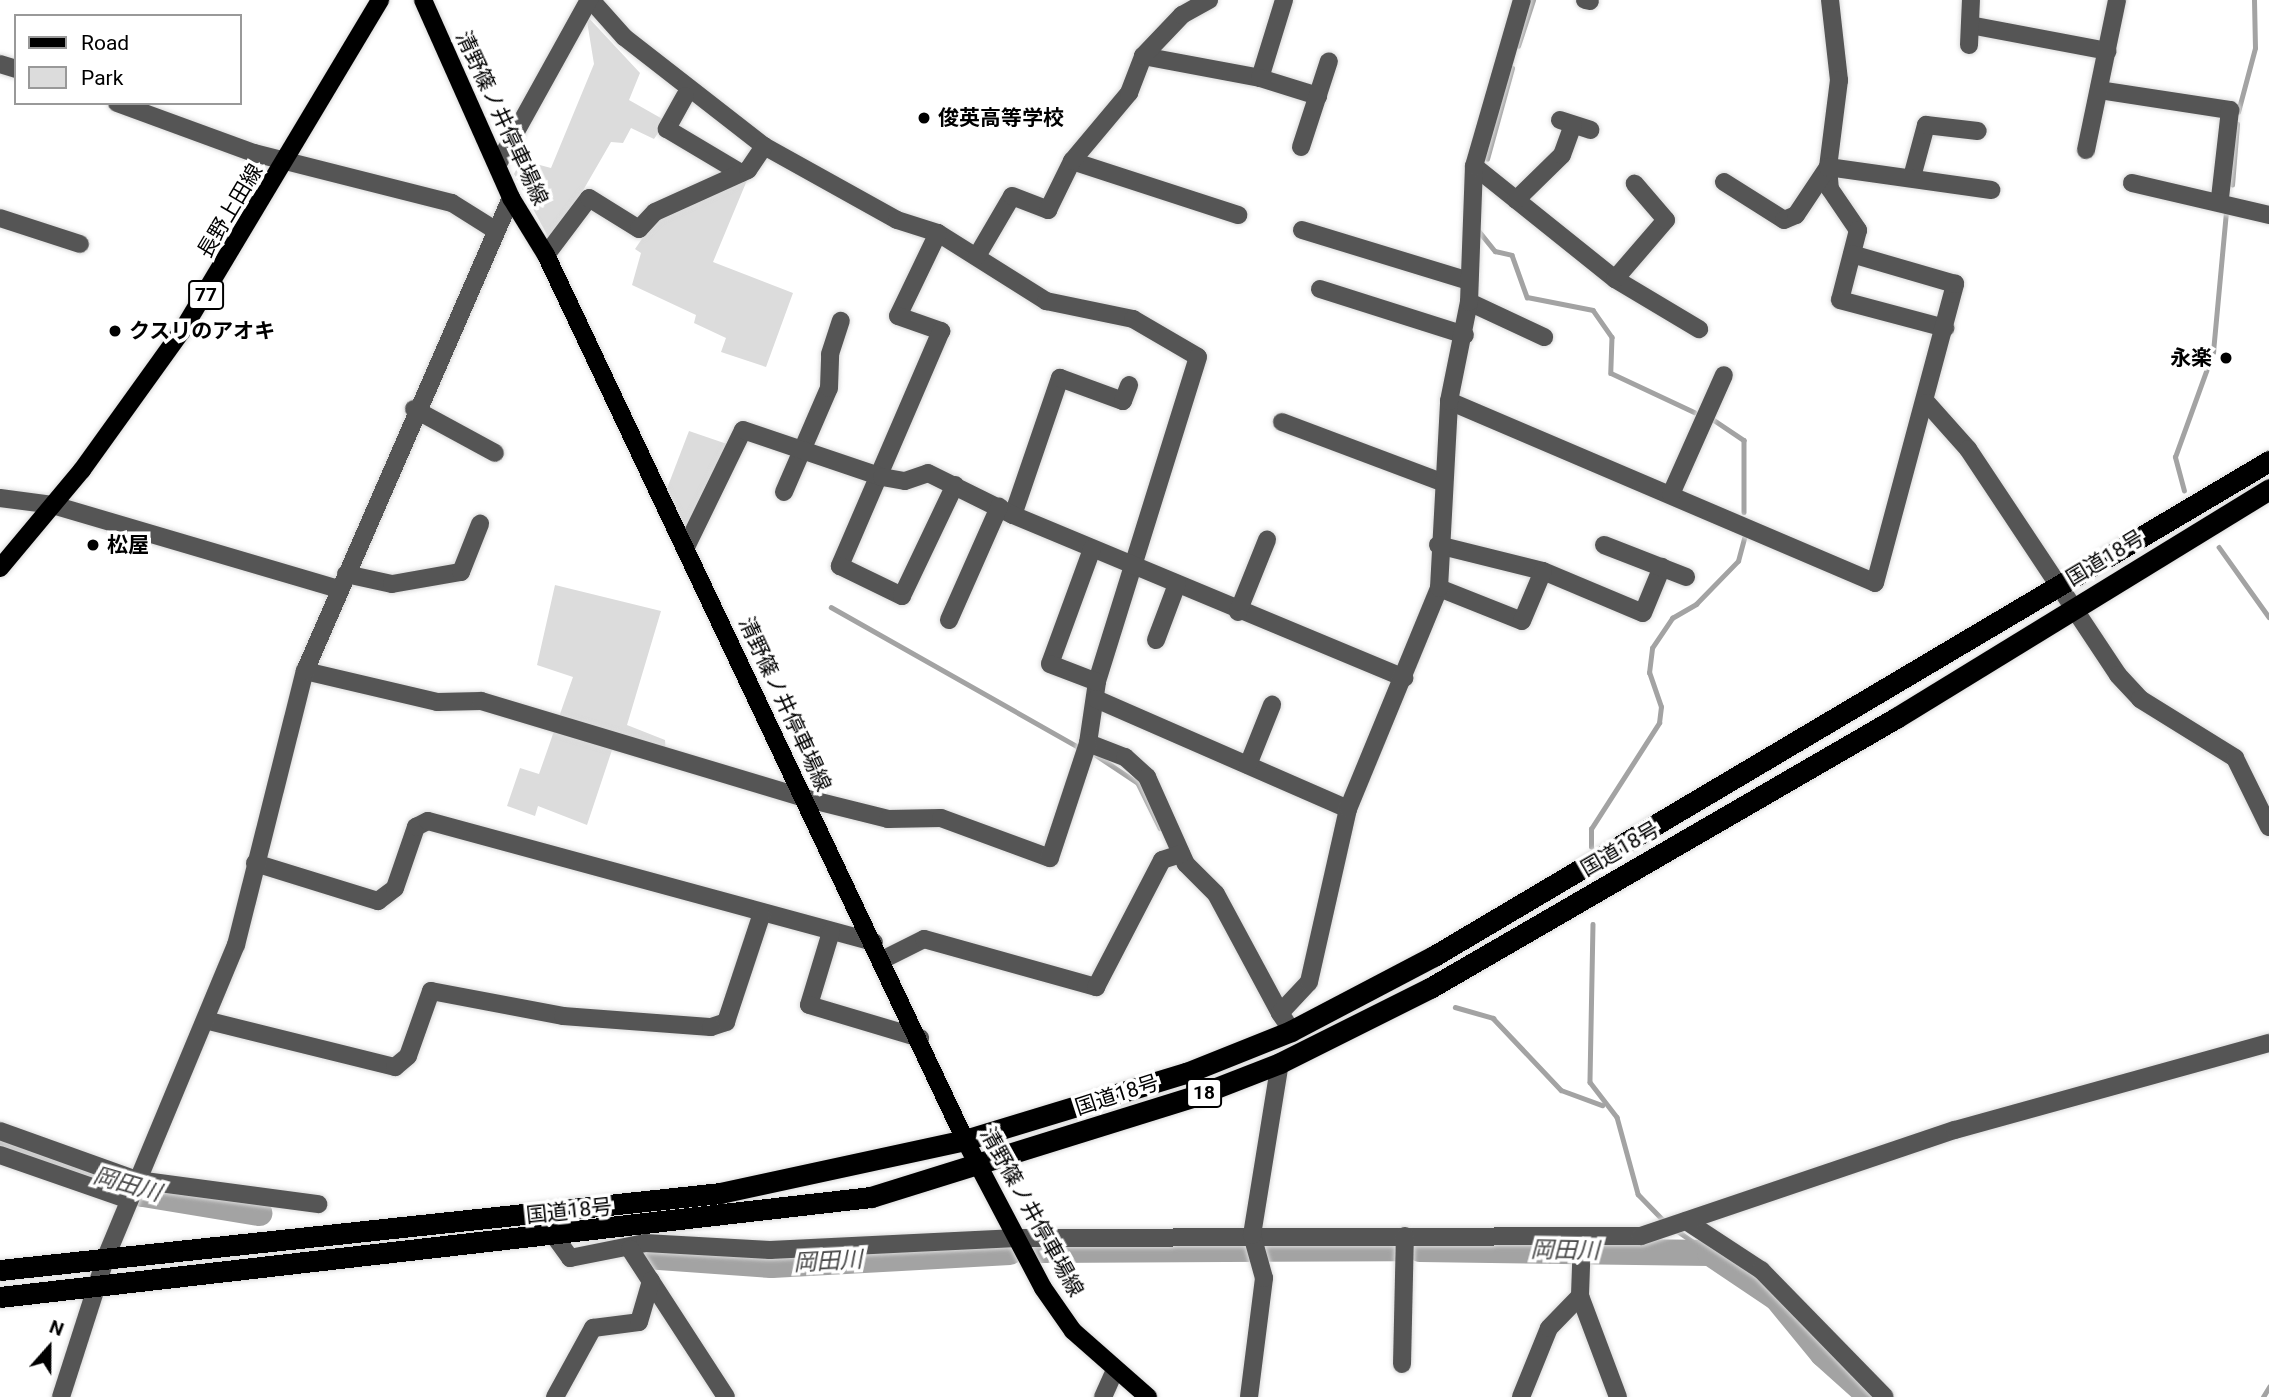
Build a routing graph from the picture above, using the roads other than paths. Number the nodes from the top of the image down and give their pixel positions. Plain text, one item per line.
1 (380, 0) edge
2 (423, 0) edge
3 (590, 0) edge
4 (1209, 0) edge
5 (1283, 0) edge
6 (1522, 0) edge
7 (1830, 0) edge
8 (1971, 0) edge
9 (2118, 0) edge
10 (1970, 24) junction
11 (1969, 45) dead end
12 (2108, 51) junction
13 (1143, 56) junction
14 (1329, 61) dead end
15 (1260, 78) junction
16 (2099, 90) junction
17 (684, 96) dead end
18 (1318, 96) junction
19 (122, 105) edge
20 (1590, 130) dead end
21 (1978, 131) dead end
22 (764, 146) junction
23 (1301, 147) dead end
24 (2086, 150) dead end
25 (288, 159) junction
26 (1072, 161) junction
27 (498, 164) junction
28 (1474, 166) junction
29 (1828, 167) junction
30 (741, 173) junction
31 (1912, 177) junction
32 (1724, 182) dead end
33 (2132, 183) dead end
34 (1636, 184) dead end
35 (1991, 190) dead end
36 (510, 198) junction
37 (2220, 198) junction
38 (1516, 200) junction
39 (1238, 215) dead end
40 (2269, 215) edge
41 (0, 219) edge
42 (495, 230) junction
43 (1302, 230) dead end
44 (938, 233) junction
45 (80, 244) dead end
46 (1852, 254) junction
47 (546, 255) junction
48 (977, 256) junction
49 (1615, 279) junction
50 (1469, 281) junction
51 (1320, 289) dead end
52 (1469, 302) junction
53 (841, 321) dead end
54 (1945, 328) junction
55 (1699, 329) dead end
56 (1465, 335) junction
57 (1544, 337) dead end
58 (1723, 374) dead end
59 (1129, 384) dead end
60 (1449, 401) junction
61 (1927, 403) junction
62 (414, 409) junction
63 (1282, 422) dead end
64 (804, 446) junction
65 (495, 453) dead end
66 (2269, 461) edge
67 (882, 477) junction
68 (1442, 482) junction
69 (955, 485) junction
70 (2269, 489) edge
71 (784, 492) dead end
72 (1671, 494) junction
73 (0, 498) edge
74 (53, 505) junction
75 (1006, 511) junction
76 (480, 524) dead end
77 (1267, 540) dead end
78 (1604, 544) dead end
79 (1438, 545) junction
80 (686, 547) junction
81 (1092, 549) junction
82 (1131, 565) junction
83 (1662, 567) junction
84 (0, 568) edge
85 (1543, 571) junction
86 (1686, 577) dead end
87 (342, 581) junction
88 (1177, 584) junction
89 (2056, 586) junction
90 (1439, 588) junction
91 (2069, 608) junction
92 (1238, 612) junction
93 (949, 620) dead end
94 (1156, 640) dead end
95 (305, 671) junction
96 (1404, 678) junction
97 (1096, 691) junction
98 (1272, 705) dead end
99 (1088, 743) junction
100 (1248, 765) junction
101 (804, 798) junction
102 (1348, 809) junction
103 (2269, 827) edge
104 (1181, 854) junction
105 (255, 863) junction
106 (761, 916) junction
107 (831, 932) junction
108 (874, 942) junction
109 (882, 960) junction
110 (209, 1021) junction
111 (1286, 1022) junction
112 (920, 1038) junction
113 (2269, 1043) edge
114 (1280, 1063) junction
115 (0, 1130) edge
116 (965, 1140) junction
117 (0, 1155) edge
118 (981, 1164) junction
119 (132, 1192) junction
120 (318, 1204) dead end
121 (1672, 1225) junction
122 (1405, 1236) junction
123 (555, 1237) junction
124 (1017, 1238) junction
125 (1256, 1246) junction
126 (1582, 1246) junction
127 (630, 1250) junction
128 (106, 1257) junction
129 (0, 1270) edge
130 (652, 1281) junction
131 (95, 1289) junction
132 (1580, 1296) junction
133 (0, 1297) edge
134 (1402, 1364) dead end
135 (1114, 1371) junction
136 (61, 1397) edge
137 (555, 1397) edge
138 (726, 1397) edge
139 (1103, 1397) edge
140 (1149, 1397) edge
141 (1249, 1397) edge
142 (1521, 1397) edge
143 (1618, 1397) edge
144 (1885, 1397) edge

1 - 25 main road, 長野上田線 / 77
2 - 27 main road, 清野篠ノ井停車場線
3 - 22 street
3 - 27 street
4 - 13 street
5 - 15 street
6 - 28 street
7 - 29 street
8 - 10 street
9 - 12 street
10 - 11 street
10 - 12 street
12 - 16 street
13 - 15 street
13 - 26 street
14 - 18 street
15 - 18 street
16 - 24 street
16 - 37 street
17 - 30 street
18 - 23 street
19 - 25 street
20 - 38 street
21 - 31 street
22 - 30 street
22 - 44 street
25 - 42 street
25 - 74 main road, 長野上田線 / 77
26 - 39 street
26 - 48 street
27 - 36 main road, 清野篠ノ井停車場線
28 - 38 street
28 - 50 street
29 - 31 street
29 - 32 street
29 - 46 street
30 - 47 street
31 - 35 street
33 - 37 street
34 - 49 street
36 - 42 street
36 - 47 main road, 清野篠ノ井停車場線
37 - 40 street
38 - 49 street
41 - 45 street
42 - 62 street
43 - 50 street
44 - 48 street
44 - 67 street
46 - 54 street
46 - 54 street
47 - 80 main road, 清野篠ノ井停車場線
48 - 82 street
49 - 55 street
50 - 52 street
51 - 56 street
52 - 56 street
52 - 57 street
53 - 64 street
54 - 61 street
56 - 60 street
58 - 72 street
59 - 75 street
60 - 68 street
60 - 72 street
61 - 72 street
61 - 89 street
62 - 65 street
62 - 87 street
63 - 68 street
64 - 67 street
64 - 71 street
64 - 80 street
66 - 89 highway, 国道18号 / 18
67 - 69 street
67 - 69 street
68 - 79 street
69 - 75 street
70 - 91 highway, 国道18号 / 18
73 - 74 street
74 - 84 main road, 長野上田線 / 77
74 - 87 street
75 - 81 street
75 - 93 street
76 - 87 street
77 - 92 street
78 - 83 street
79 - 85 street
79 - 90 street
80 - 101 main road, 清野篠ノ井停車場線
81 - 82 street
81 - 97 street
82 - 88 street
82 - 97 street
83 - 85 street
83 - 86 street
85 - 90 street
87 - 95 street
88 - 92 street
88 - 94 street
89 - 91 street
89 - 111 highway, 国道18号 / 18
90 - 96 street
91 - 103 street
91 - 114 highway, 国道18号 / 18
92 - 96 street
95 - 101 street
95 - 105 street
96 - 102 street
97 - 99 street
97 - 100 street
98 - 100 street
99 - 101 street
99 - 104 street
100 - 102 street
101 - 108 main road, 清野篠ノ井停車場線
102 - 111 street
104 - 109 street
104 - 111 street
105 - 106 street
105 - 110 street
106 - 107 street
106 - 110 street
107 - 108 street
107 - 112 street
108 - 109 main road, 清野篠ノ井停車場線
109 - 112 main road, 清野篠ノ井停車場線
110 - 119 street
111 - 116 highway, 国道18号 / 18
112 - 116 main road, 清野篠ノ井停車場線
113 - 121 street
114 - 118 highway, 国道18号 / 18
114 - 125 street
115 - 119 street
116 - 118 main road, 清野篠ノ井停車場線
116 - 128 highway, 国道18号 / 18
117 - 119 street
118 - 123 highway, 国道18号 / 18
118 - 124 main road, 清野篠ノ井停車場線
119 - 120 street
119 - 128 street
121 - 126 street
121 - 144 street
122 - 125 street
122 - 126 street
122 - 134 street
123 - 127 street
123 - 131 highway, 国道18号 / 18
124 - 125 street
124 - 127 street
124 - 135 main road, 清野篠ノ井停車場線
125 - 141 street
126 - 132 street
127 - 130 street
128 - 129 highway, 国道18号 / 18
128 - 131 street
130 - 137 street
130 - 138 street
131 - 133 highway, 国道18号 / 18
131 - 136 street
132 - 142 street
132 - 143 street
135 - 139 street
135 - 140 main road, 清野篠ノ井停車場線

